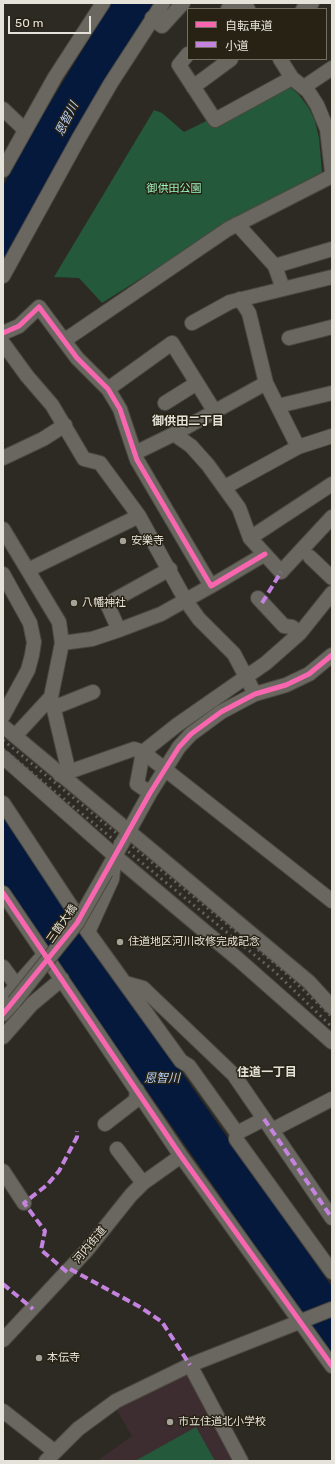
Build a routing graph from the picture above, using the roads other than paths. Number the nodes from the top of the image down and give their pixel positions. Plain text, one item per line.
1 (103, 3) edge
2 (163, 3) edge
3 (183, 3) edge
4 (152, 18) junction
5 (187, 55) edge
6 (230, 60) edge
7 (281, 60) edge
8 (332, 68) edge
9 (292, 78) junction
10 (193, 87) junction
11 (304, 87) junction
12 (3, 109) edge
13 (25, 130) junction
14 (3, 170) edge
15 (332, 172) edge
16 (332, 176) edge
17 (237, 224) junction
18 (332, 249) edge
19 (275, 266) junction
20 (3, 276) edge
21 (332, 277) edge
22 (283, 289) junction
23 (240, 299) junction
24 (192, 323) dead end
25 (332, 327) edge
26 (3, 333) edge
27 (289, 338) dead end
28 (65, 340) junction
29 (3, 343) edge
30 (197, 383) junction
31 (266, 383) junction
32 (108, 390) junction
33 (332, 393) edge
34 (165, 403) dead end
35 (278, 406) junction
36 (216, 412) junction
37 (65, 425) junction
38 (174, 434) junction
39 (332, 436) edge
40 (298, 447) junction
41 (135, 453) junction
42 (3, 458) edge
43 (332, 484) edge
44 (225, 487) junction
45 (139, 516) junction
46 (332, 517) edge
47 (3, 529) edge
48 (250, 538) junction
49 (265, 554) junction
50 (310, 557) dead end
51 (170, 569) junction
52 (28, 570) junction
53 (3, 574) edge
54 (332, 578) edge
55 (211, 586) junction
56 (7, 589) edge
57 (332, 593) edge
58 (258, 598) dead end
59 (186, 601) junction
60 (119, 630) junction
61 (300, 633) junction
62 (62, 643) junction
63 (332, 655) edge
64 (246, 676) junction
65 (93, 692) dead end
66 (254, 694) junction
67 (52, 702) junction
68 (3, 716) edge
69 (3, 726) edge
70 (15, 736) junction
71 (143, 752) junction
72 (3, 758) edge
73 (165, 769) junction
74 (64, 774) junction
75 (150, 793) junction
76 (3, 803) edge
77 (127, 831) junction
78 (115, 856) junction
79 (3, 893) edge
80 (332, 901) edge
81 (88, 932) junction
82 (44, 954) junction
83 (3, 967) edge
84 (62, 978) junction
85 (125, 984) junction
86 (17, 986) junction
87 (8, 1002) edge
88 (332, 1007) edge
89 (3, 1014) edge
90 (3, 1037) edge
91 (332, 1042) edge
92 (137, 1090) junction
93 (332, 1099) edge
94 (105, 1124) dead end
95 (268, 1124) junction
96 (237, 1133) junction
97 (117, 1149) dead end
98 (181, 1156) junction
99 (3, 1171) edge
100 (142, 1183) junction
101 (24, 1202) dead end
102 (332, 1218) edge
103 (332, 1272) edge
104 (332, 1309) edge
105 (301, 1322) junction
106 (3, 1340) edge
107 (190, 1365) junction
108 (332, 1366) edge
109 (3, 1411) edge
110 (50, 1456) edge
111 (241, 1461) edge

1 - 13 street
2 - 4 street
3 - 4 street
4 - 20 street
5 - 10 street
6 - 10 street
7 - 9 street
8 - 11 street
9 - 10 street
9 - 11 street
11 - 15 street
12 - 13 street
13 - 14 street
16 - 17 street
17 - 19 street
17 - 28 street
18 - 19 street
19 - 22 street
21 - 22 street
22 - 23 street
23 - 24 street
23 - 31 street
25 - 27 street
26 - 28 street
28 - 32 street
29 - 37 street
30 - 32 street
30 - 34 street
30 - 36 street
31 - 35 street
31 - 36 street
32 - 41 street
33 - 35 street
35 - 40 street
36 - 38 street
37 - 42 street
37 - 45 street
38 - 41 street
38 - 44 street
39 - 40 street
40 - 44 street
41 - 55 street
43 - 48 street
44 - 48 street
45 - 51 street
45 - 52 street
46 - 49 street
47 - 52 street
48 - 49 street
49 - 55 street
50 - 54 street
51 - 59 street
51 - 60 street
52 - 62 street
53 - 56 street
55 - 59 street
56 - 68 street
57 - 61 street
58 - 61 street
59 - 60 street
59 - 64 street
60 - 62 street
61 - 64 street
62 - 67 street
63 - 66 street
64 - 66 street
64 - 71 street
65 - 67 street
66 - 73 street
67 - 70 street
67 - 74 street
69 - 70 street
70 - 74 street
71 - 73 street
71 - 74 street
71 - 75 street
72 - 78 street
73 - 75 street
73 - 80 street
74 - 77 street
75 - 77 street
76 - 81 street
77 - 78 street
77 - 88 street
78 - 81 street
78 - 87 street, 三箇大橋, bridge
78 - 91 street
79 - 82 street
81 - 85 street
82 - 84 street
82 - 86 street
83 - 86 street
84 - 90 street
84 - 92 street
85 - 95 street
85 - 96 street
86 - 87 street
87 - 89 street
92 - 94 street
92 - 98 street
93 - 95 street
95 - 96 street
95 - 102 street
96 - 103 street
97 - 100 street
98 - 100 street, 河内街道
98 - 105 street
99 - 101 street
100 - 106 street, 河内街道
104 - 105 street
105 - 107 street
105 - 108 street
107 - 110 street
107 - 111 street
109 - 110 street

